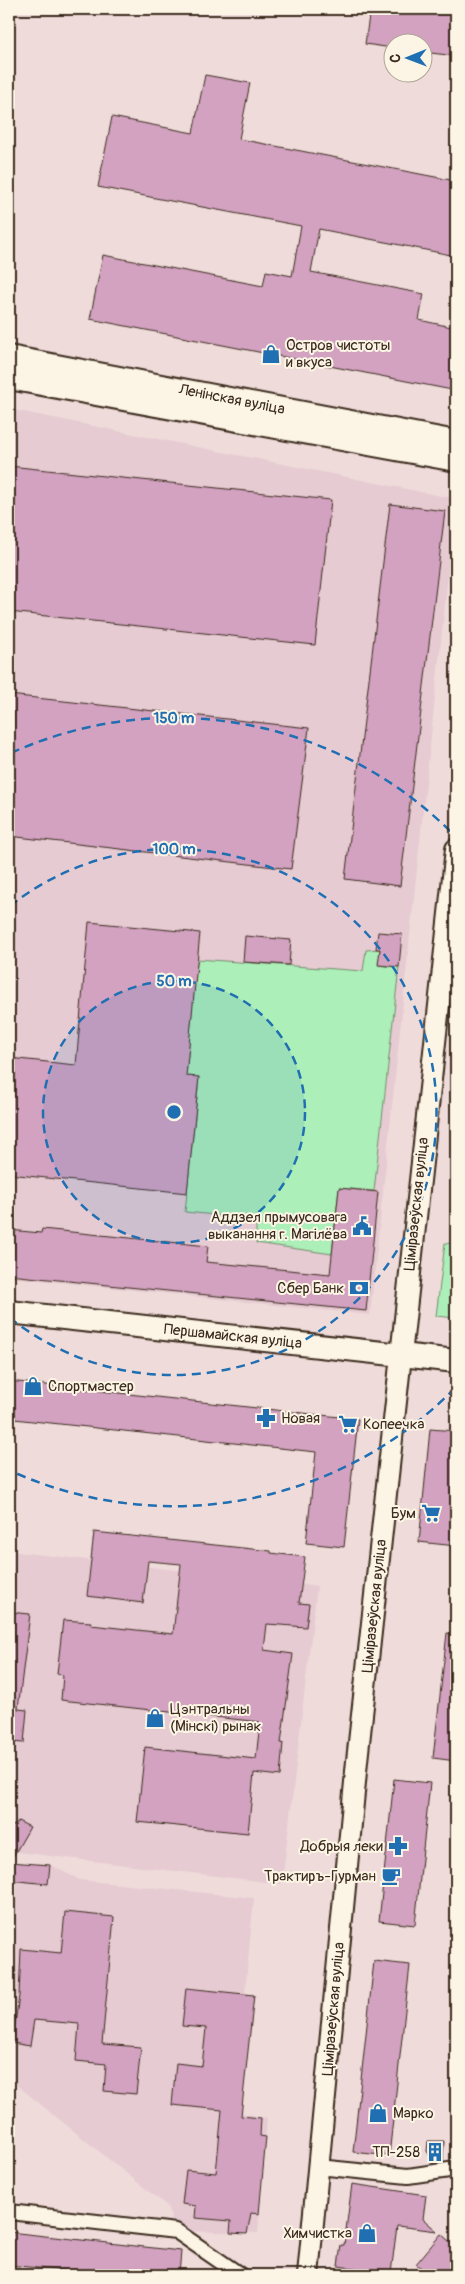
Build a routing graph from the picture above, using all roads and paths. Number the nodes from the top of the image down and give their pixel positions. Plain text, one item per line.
1 (9, 357) edge
2 (9, 378) edge
3 (456, 442) edge
4 (456, 460) edge
5 (456, 848) edge
6 (9, 1312) edge
7 (400, 1355) junction
8 (456, 1361) edge
9 (318, 2167) junction
10 (456, 2169) edge
11 (9, 2212) edge
12 (240, 2275) edge
13 (308, 2275) edge

1 - 3 main road, Ленінская вуліца
2 - 4 main road, Ленінская вуліца
5 - 7 main road, Ціміразеўская вуліца
6 - 7 main road, Першамайская вуліца
7 - 8 main road, Першамайская вуліца
7 - 9 main road, Ціміразеўская вуліца
9 - 10 street
9 - 13 main road, Ціміразеўская вуліца
11 - 12 street

